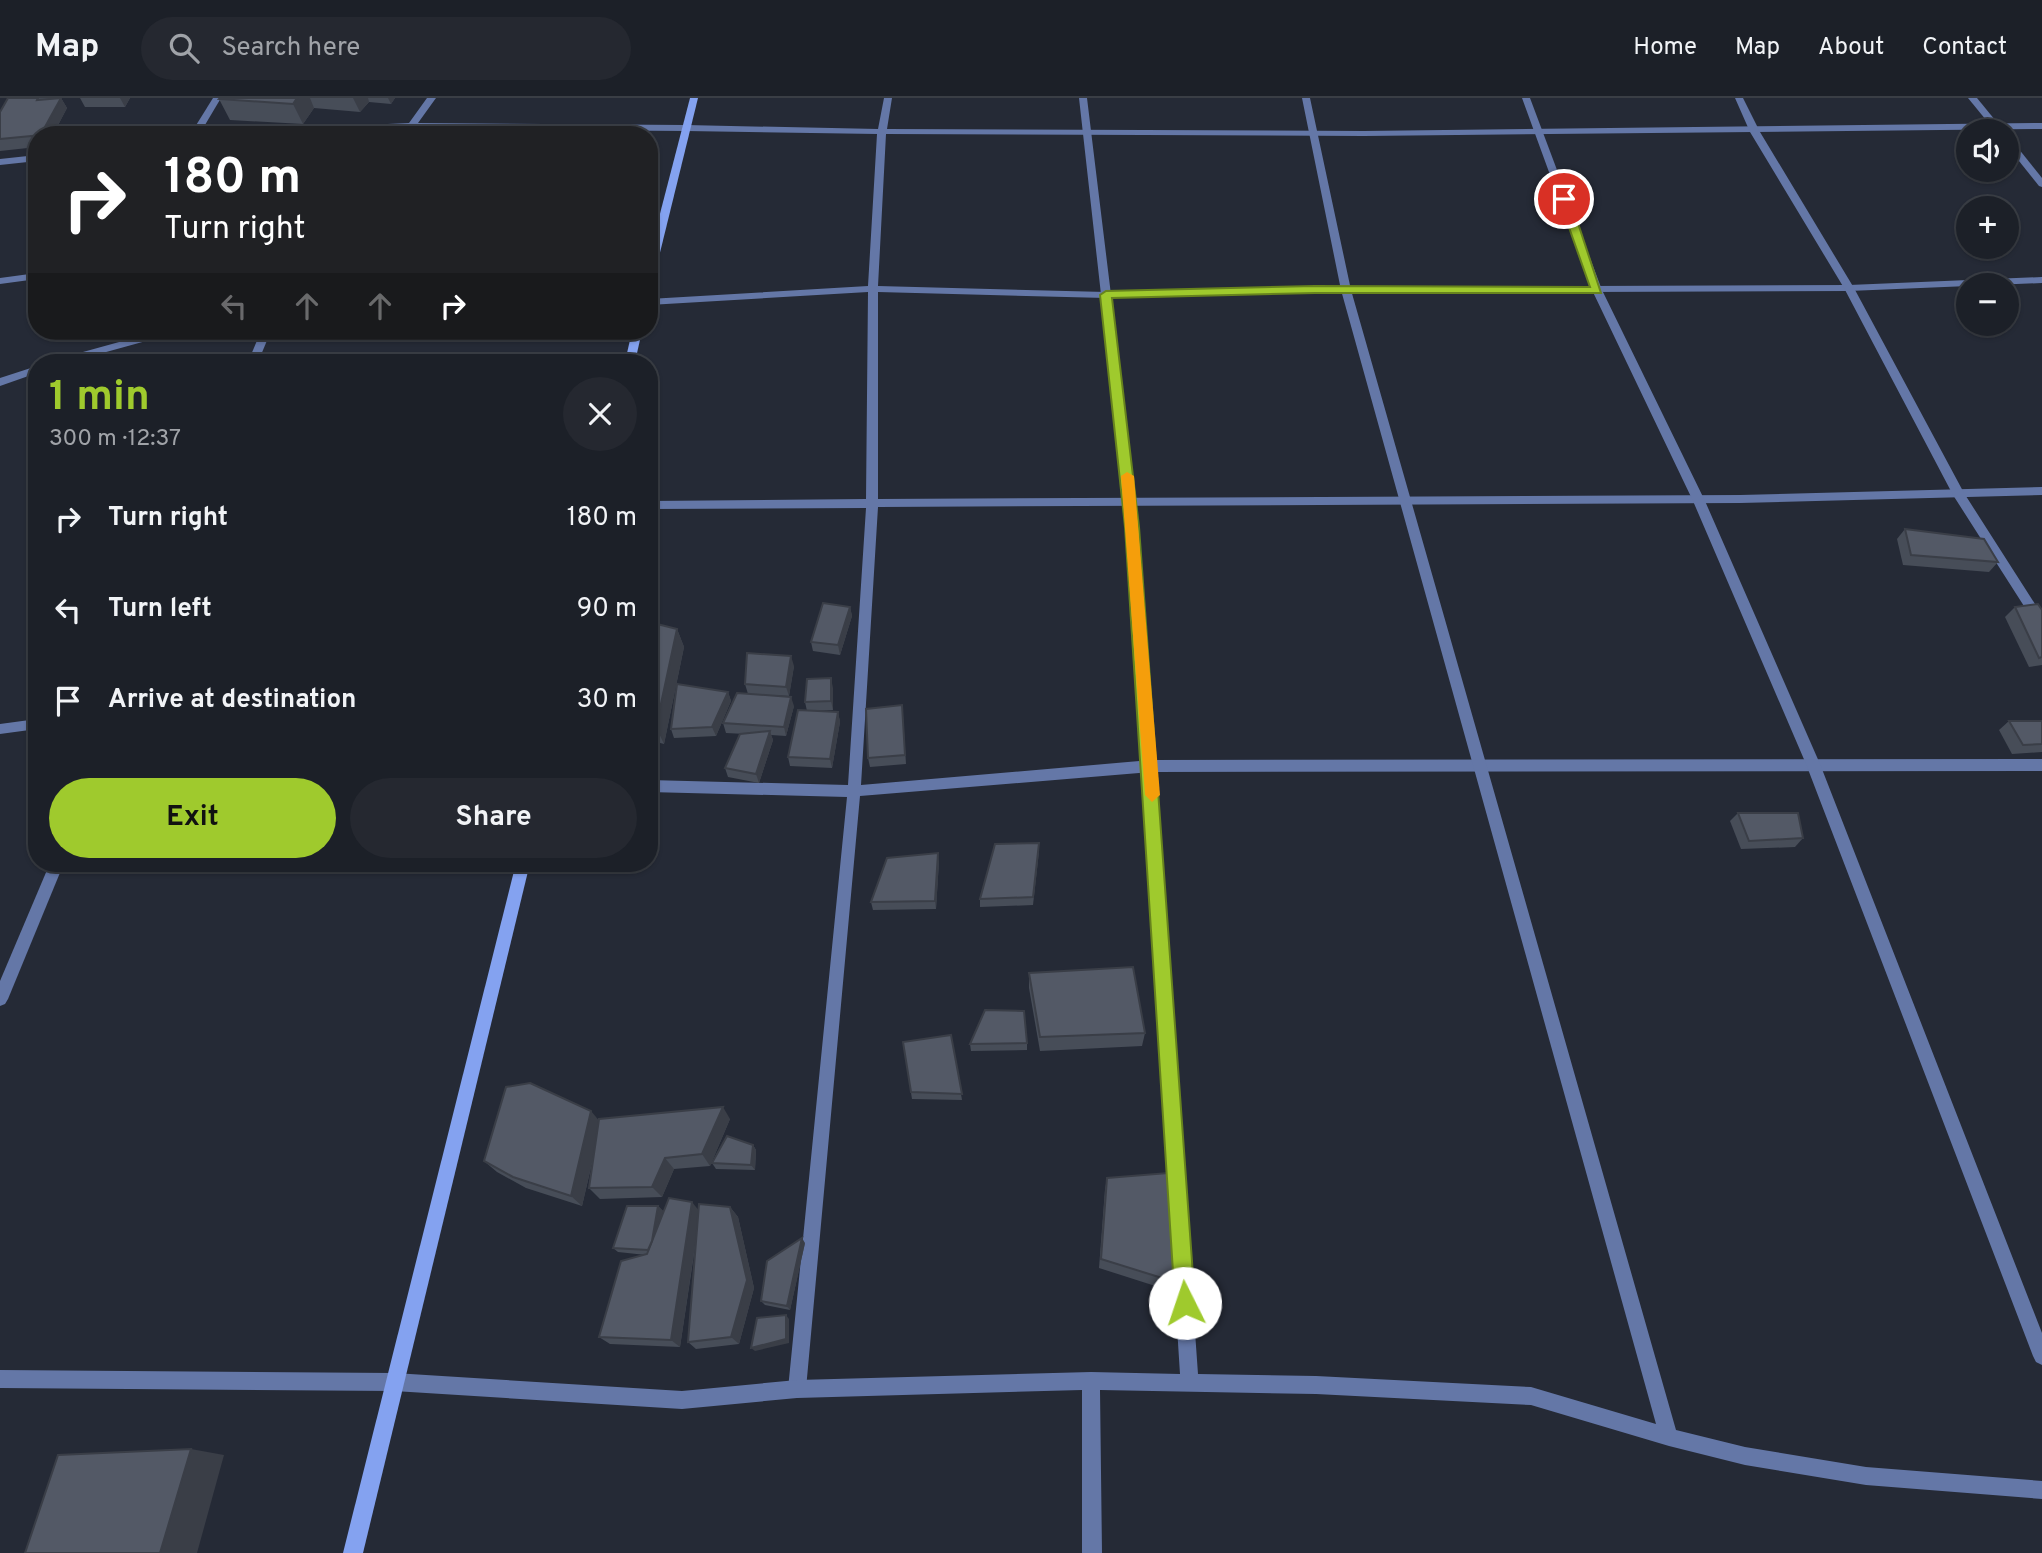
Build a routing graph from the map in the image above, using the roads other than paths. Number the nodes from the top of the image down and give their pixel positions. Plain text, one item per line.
1 (217, 98) edge
2 (432, 98) edge
3 (694, 98) edge
4 (888, 98) edge
5 (1083, 98) edge
6 (1306, 98) edge
7 (1526, 98) edge
8 (1739, 98) edge
9 (1972, 98) edge
10 (1990, 119) edge
11 (200, 126) edge
12 (412, 126) edge
13 (2042, 126) edge
14 (658, 128) edge
15 (686, 128) junction
16 (2019, 128) edge
17 (1540, 130) junction
18 (1956, 130) edge
19 (1314, 131) junction
20 (882, 132) junction
21 (1755, 132) junction
22 (1086, 133) junction
23 (2019, 155) edge
24 (28, 159) edge
25 (0, 162) edge
26 (2042, 184) edge
27 (658, 240) edge
28 (28, 277) edge
29 (2042, 280) edge
30 (0, 281) edge
31 (1849, 288) junction
32 (873, 289) junction
33 (1346, 290) junction
34 (1597, 290) junction
35 (1106, 295) junction
36 (658, 301) edge
37 (138, 340) edge
38 (87, 354) edge
39 (28, 372) edge
40 (0, 382) edge
41 (2042, 491) edge
42 (1959, 495) junction
43 (1130, 500) junction
44 (1406, 500) junction
45 (1699, 501) junction
46 (658, 505) edge
47 (872, 505) junction
48 (2042, 625) edge
49 (28, 725) edge
50 (0, 729) edge
51 (1813, 764) junction
52 (1480, 765) junction
53 (2042, 765) edge
54 (1150, 766) junction
55 (658, 786) edge
56 (854, 792) junction
57 (53, 872) edge
58 (521, 872) edge
59 (0, 999) edge
60 (2042, 1356) edge
61 (0, 1379) edge
62 (1091, 1381) junction
63 (394, 1382) junction
64 (1190, 1384) junction
65 (797, 1389) junction
66 (1669, 1437) junction
67 (2042, 1489) edge
68 (353, 1553) edge
69 (1092, 1553) edge

1 - 11 street
2 - 12 street
3 - 15 street
4 - 20 street
5 - 22 street
6 - 19 street
7 - 17 street
8 - 21 street
9 - 10 street
13 - 16 street
14 - 15 street
15 - 20 street
15 - 27 street
17 - 19 street
17 - 21 street
17 - 34 street
18 - 21 street
19 - 22 street
19 - 33 street
20 - 22 street
20 - 32 street
21 - 31 street
22 - 35 street
23 - 26 street
24 - 25 street
28 - 30 street
29 - 31 street
31 - 34 street
31 - 42 street
32 - 35 street
32 - 36 street
32 - 47 street
33 - 34 street
33 - 35 street
33 - 44 street
34 - 45 street
35 - 43 street
37 - 38 street
39 - 40 street
41 - 42 street
42 - 45 street
42 - 48 street
43 - 44 street
43 - 47 street
43 - 54 street
44 - 45 street
44 - 52 street
45 - 51 street
46 - 47 street
47 - 56 street
49 - 50 street
51 - 52 street
51 - 53 street
51 - 60 street
52 - 54 street
52 - 66 street
54 - 56 street
54 - 64 street
55 - 56 street
56 - 65 street
57 - 59 street
58 - 63 street
61 - 63 street
62 - 64 street
62 - 65 street
62 - 69 street
63 - 65 street
63 - 68 street
64 - 66 street
66 - 67 street

